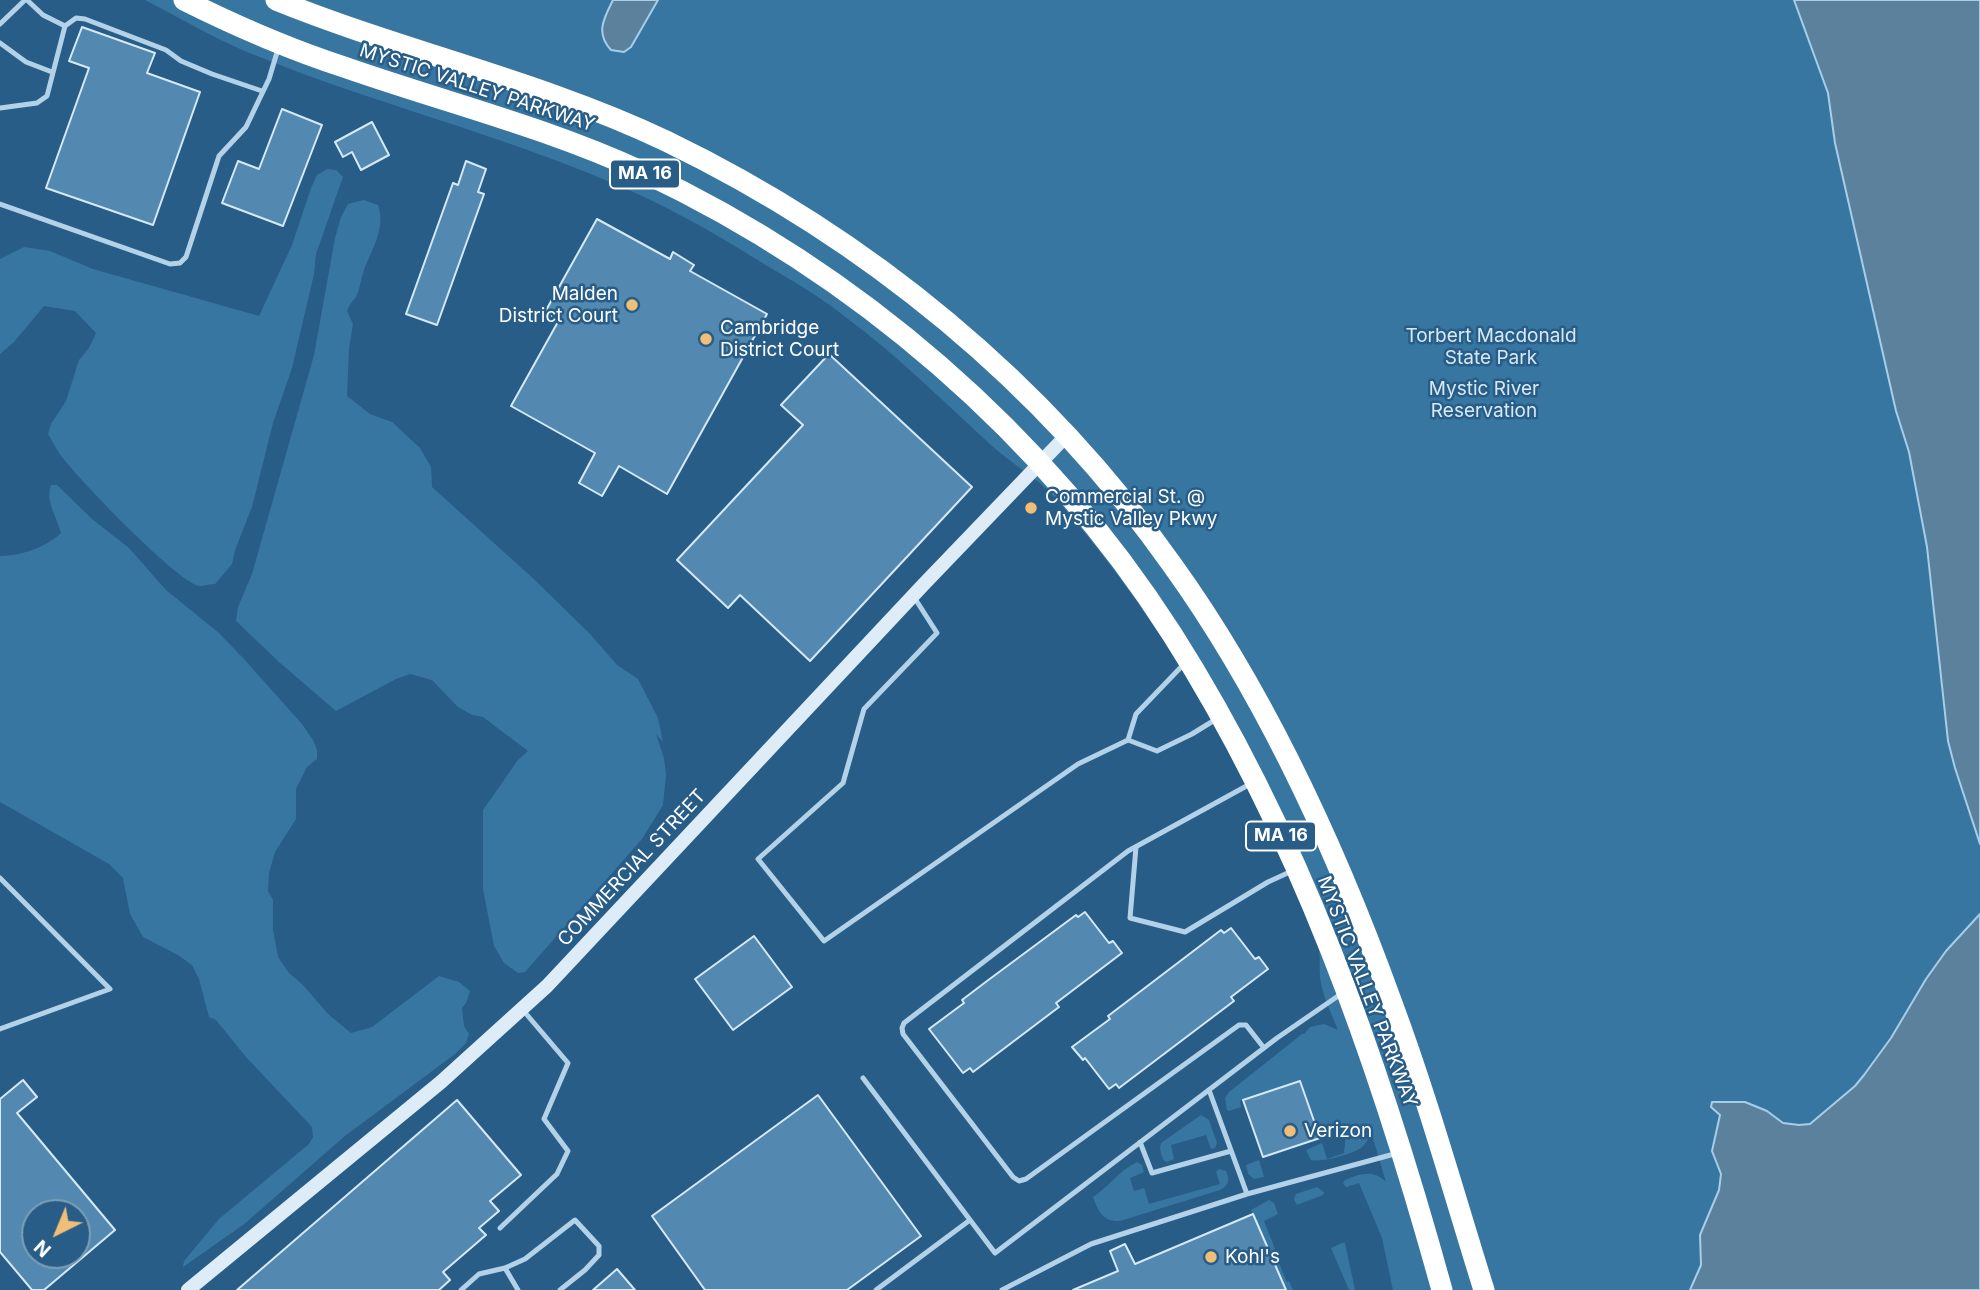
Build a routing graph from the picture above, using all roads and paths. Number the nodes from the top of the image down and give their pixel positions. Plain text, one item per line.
1 (26, 0) edge
2 (184, 0) edge
3 (276, 0) edge
4 (0, 24) edge
5 (65, 26) junction
6 (0, 43) edge
7 (279, 43) junction
8 (52, 72) junction
9 (262, 91) junction
10 (0, 108) edge
11 (0, 204) edge
12 (1068, 434) junction
13 (1041, 464) junction
14 (914, 595) junction
15 (1188, 660) junction
16 (1220, 716) junction
17 (1128, 740) junction
18 (1255, 781) junction
19 (1136, 847) junction
20 (1296, 869) junction
21 (0, 878) edge
22 (1346, 990) junction
23 (523, 1009) junction
24 (0, 1029) edge
25 (1264, 1048) junction
26 (863, 1078) dead end
27 (1209, 1090) junction
28 (1140, 1142) junction
29 (1231, 1151) junction
30 (1401, 1152) junction
31 (1247, 1194) junction
32 (970, 1220) junction
33 (500, 1228) dead end
34 (505, 1268) junction
35 (188, 1290) edge
36 (461, 1290) edge
37 (518, 1290) edge
38 (559, 1290) edge
39 (876, 1290) edge
40 (1002, 1290) edge
41 (1439, 1290) edge
42 (1484, 1290) edge

1 - 4 lane
1 - 5 lane
2 - 7 highway, MYSTIC VALLEY PARKWAY / MA 16
3 - 12 highway, MYSTIC VALLEY PARKWAY / MA 16
5 - 8 lane
5 - 9 lane
6 - 8 lane
7 - 9 lane
7 - 13 highway, MYSTIC VALLEY PARKWAY / MA 16
8 - 10 lane
9 - 11 lane
12 - 13 street, COMMERCIAL STREET
12 - 42 highway, MYSTIC VALLEY PARKWAY / MA 16
13 - 14 street, COMMERCIAL STREET
13 - 15 highway, MYSTIC VALLEY PARKWAY / MA 16
14 - 17 lane
14 - 23 street, COMMERCIAL STREET
15 - 16 highway, MYSTIC VALLEY PARKWAY / MA 16
15 - 17 lane
16 - 17 lane
16 - 18 highway, MYSTIC VALLEY PARKWAY / MA 16
18 - 19 lane
18 - 20 highway, MYSTIC VALLEY PARKWAY / MA 16
19 - 20 lane
19 - 25 lane
20 - 22 highway, MYSTIC VALLEY PARKWAY / MA 16
21 - 24 lane
22 - 25 lane
22 - 30 highway, MYSTIC VALLEY PARKWAY / MA 16
23 - 33 lane
23 - 35 street, COMMERCIAL STREET
25 - 27 lane
26 - 32 lane
27 - 28 lane
27 - 29 lane
28 - 29 lane
28 - 32 lane
29 - 31 lane
30 - 31 lane
30 - 41 highway, MYSTIC VALLEY PARKWAY / MA 16
31 - 40 lane
32 - 39 lane
34 - 36 lane
34 - 37 lane
34 - 38 lane

